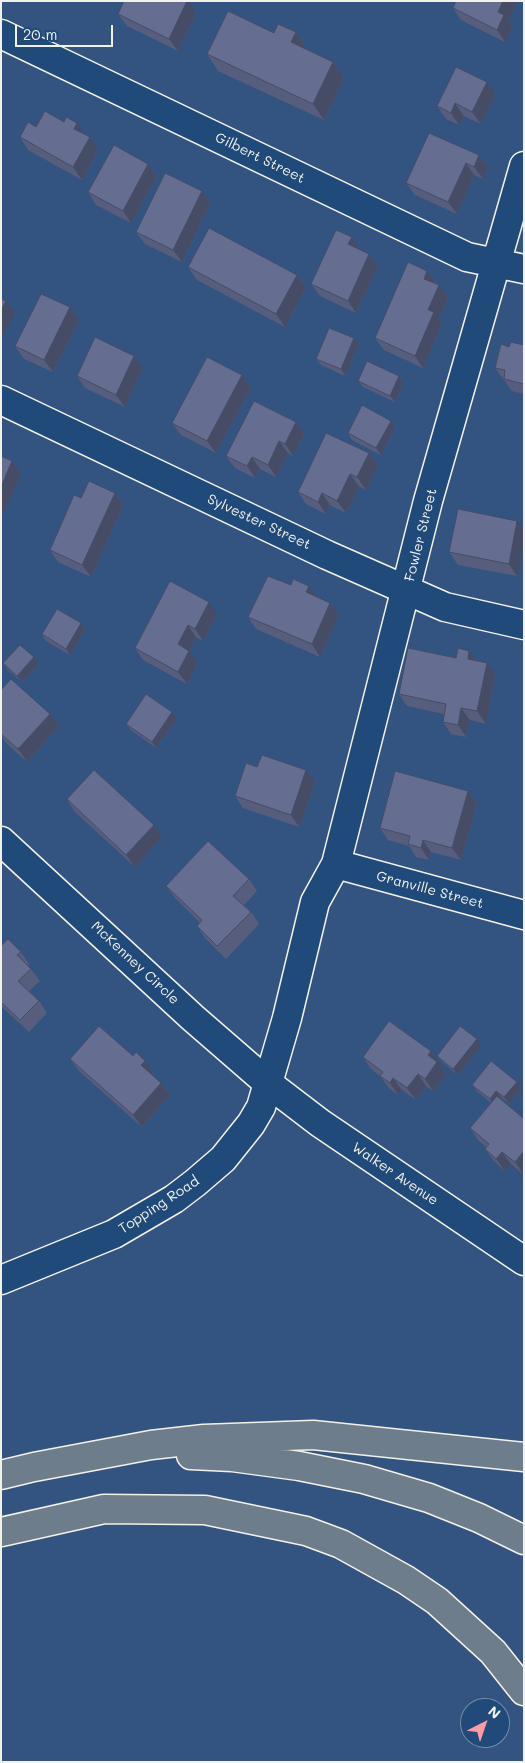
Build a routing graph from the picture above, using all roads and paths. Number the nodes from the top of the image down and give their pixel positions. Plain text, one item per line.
1 (1, 34) edge
2 (524, 166) edge
3 (496, 263) junction
4 (524, 269) edge
5 (1, 400) edge
6 (406, 590) junction
7 (524, 625) edge
8 (1, 841) edge
9 (336, 864) junction
10 (315, 902) joint
11 (524, 915) edge
12 (269, 1084) junction
13 (524, 1261) edge
14 (1, 1280) edge
15 (99, 1454) junction
16 (524, 1457) edge
17 (1, 1475) edge
18 (1, 1532) edge
19 (524, 1540) edge
20 (524, 1691) edge

1 - 3 street, Gilbert Street
2 - 3 street, Fowler Street
3 - 4 street, Gilbert Street
3 - 6 street, Fowler Street
5 - 6 street, Sylvester Street
6 - 7 street, Sylvester Street
6 - 9 street, Fowler Street
8 - 12 street, McKenney Circle
9 - 10 street, Fowler Street
9 - 11 street, Granville Street
10 - 12 street, Topping Road
12 - 13 street, Walker Avenue
12 - 14 street, Topping Road
15 - 16 highway
15 - 17 highway
15 - 19 highway
18 - 20 highway

